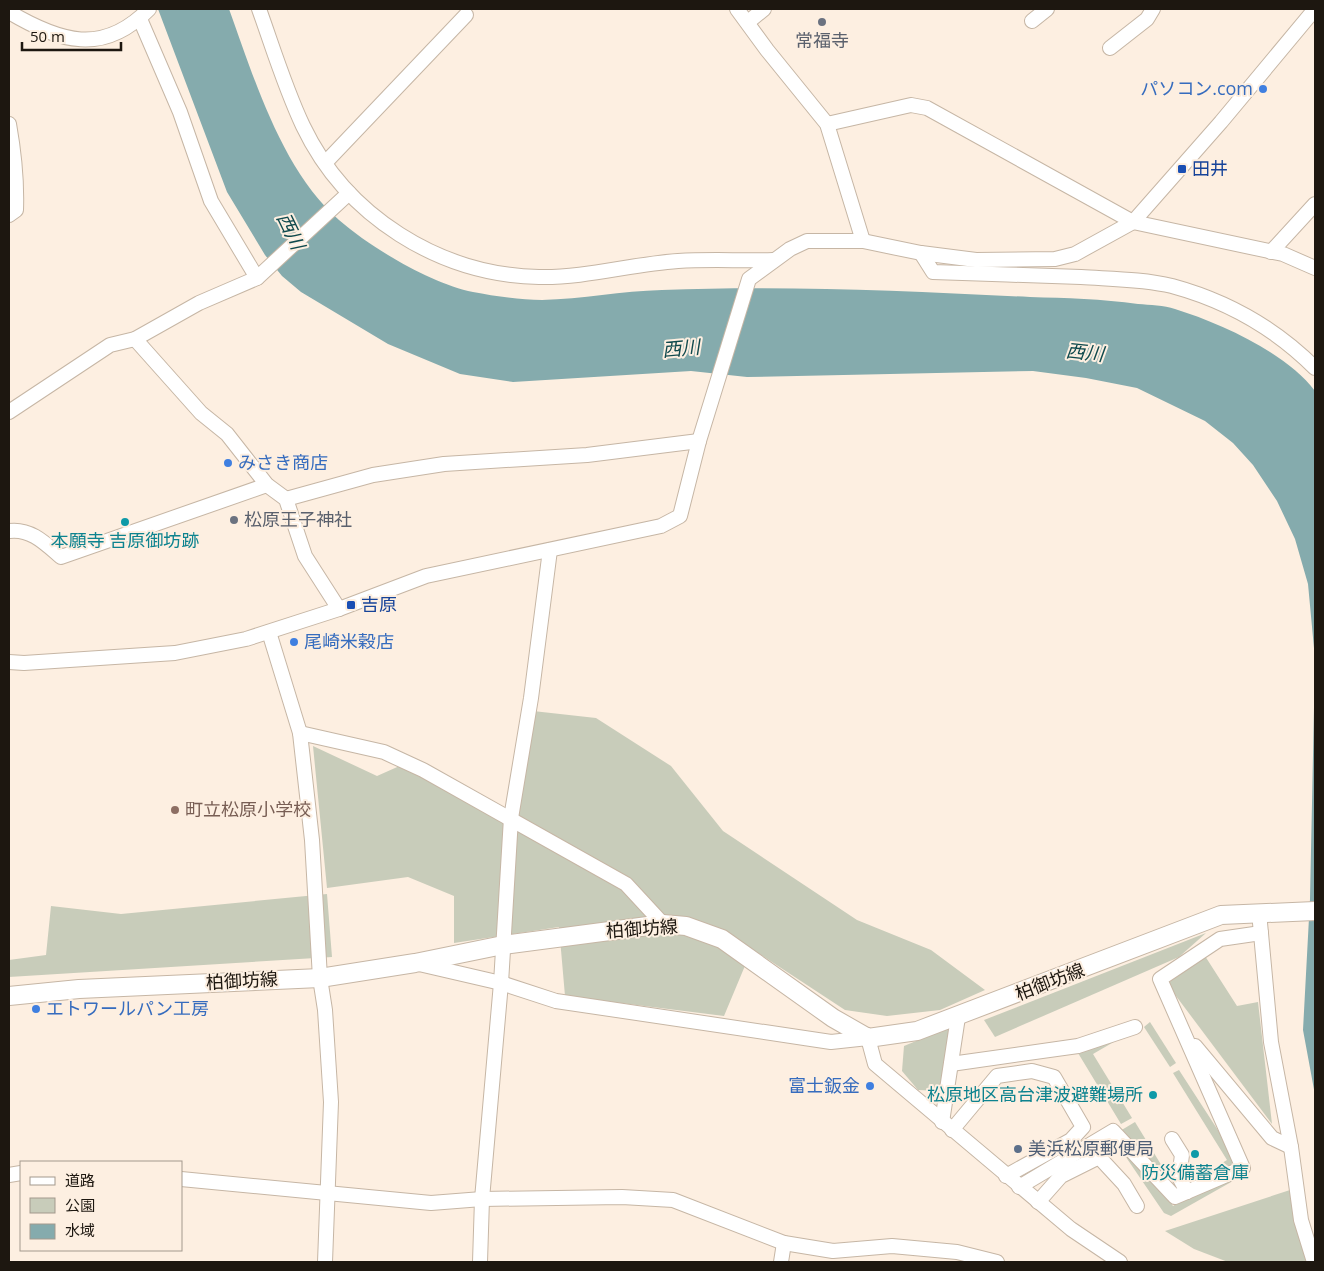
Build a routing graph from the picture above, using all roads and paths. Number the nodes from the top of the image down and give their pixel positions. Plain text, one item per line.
1 (259, 9) edge
2 (737, 9) edge
3 (764, 9) edge
4 (1047, 9) edge
5 (1152, 9) edge
6 (1315, 9) edge
7 (9, 12) edge
8 (144, 14) edge
9 (466, 15) dead end
10 (1032, 21) dead end
11 (748, 22) junction
12 (1110, 48) dead end
13 (9, 124) edge
14 (827, 124) junction
15 (325, 162) junction
16 (349, 193) junction
17 (1315, 204) edge
18 (9, 215) edge
19 (1133, 222) junction
20 (863, 241) junction
21 (1271, 252) junction
22 (921, 253) junction
23 (773, 260) junction
24 (1315, 268) edge
25 (260, 275) junction
26 (134, 339) junction
27 (1315, 368) edge
28 (9, 412) edge
29 (699, 441) junction
30 (266, 485) junction
31 (286, 499) junction
32 (9, 531) edge
33 (550, 550) junction
34 (339, 609) junction
35 (269, 632) junction
36 (9, 662) edge
37 (300, 733) junction
38 (511, 818) junction
39 (1315, 911) edge
40 (1267, 912) junction
41 (663, 924) junction
42 (1261, 933) junction
43 (503, 945) junction
44 (415, 963) junction
45 (320, 978) junction
46 (501, 983) junction
47 (9, 996) edge
48 (958, 1017) junction
49 (1135, 1027) dead end
50 (1184, 1034) junction
51 (868, 1038) junction
52 (951, 1064) junction
53 (947, 1126) junction
54 (1172, 1139) dead end
55 (1291, 1148) junction
56 (1006, 1176) junction
57 (182, 1179) edge
58 (1019, 1187) junction
59 (1187, 1192) junction
60 (329, 1195) junction
61 (482, 1199) junction
62 (1038, 1202) junction
63 (1137, 1206) dead end
64 (784, 1243) junction
65 (325, 1262) edge
66 (480, 1262) edge
67 (781, 1262) edge
68 (996, 1262) edge
69 (1120, 1262) edge
70 (1314, 1262) edge

1 - 15 street
2 - 11 street
3 - 11 street
4 - 10 street
5 - 12 street
6 - 19 street
7 - 8 street
8 - 25 street
9 - 15 street
11 - 14 street
13 - 18 street
14 - 19 street
14 - 20 street
15 - 16 street
16 - 23 street
16 - 25 street
17 - 21 street
19 - 21 street
19 - 22 street
20 - 22 street
20 - 23 street
21 - 24 street
22 - 27 street
23 - 29 street
25 - 26 street
26 - 28 street
26 - 30 street
29 - 31 street
29 - 33 street
30 - 31 street
30 - 32 street
31 - 34 street
33 - 34 street
33 - 38 street
34 - 35 street
35 - 36 street
35 - 37 street
37 - 38 street
37 - 45 street
38 - 41 street
38 - 43 street
39 - 40 main road, 柏御坊線
40 - 42 street
40 - 48 main road, 柏御坊線
41 - 43 main road, 柏御坊線
41 - 51 main road, 柏御坊線
42 - 50 street
42 - 55 street
43 - 44 main road, 柏御坊線
43 - 46 street
44 - 45 main road, 柏御坊線
44 - 46 street
45 - 47 main road, 柏御坊線
45 - 60 street
46 - 51 street
46 - 61 street
48 - 51 main road, 柏御坊線
48 - 52 street
49 - 52 street
50 - 55 street
50 - 59 street
51 - 53 street
52 - 53 street
53 - 56 street
53 - 56 street
54 - 59 street
55 - 70 street
56 - 58 street
57 - 60 street
58 - 59 street
58 - 62 street
60 - 61 street
60 - 65 street
61 - 64 street
61 - 66 street
62 - 63 street
62 - 69 street
64 - 67 street
64 - 68 street

